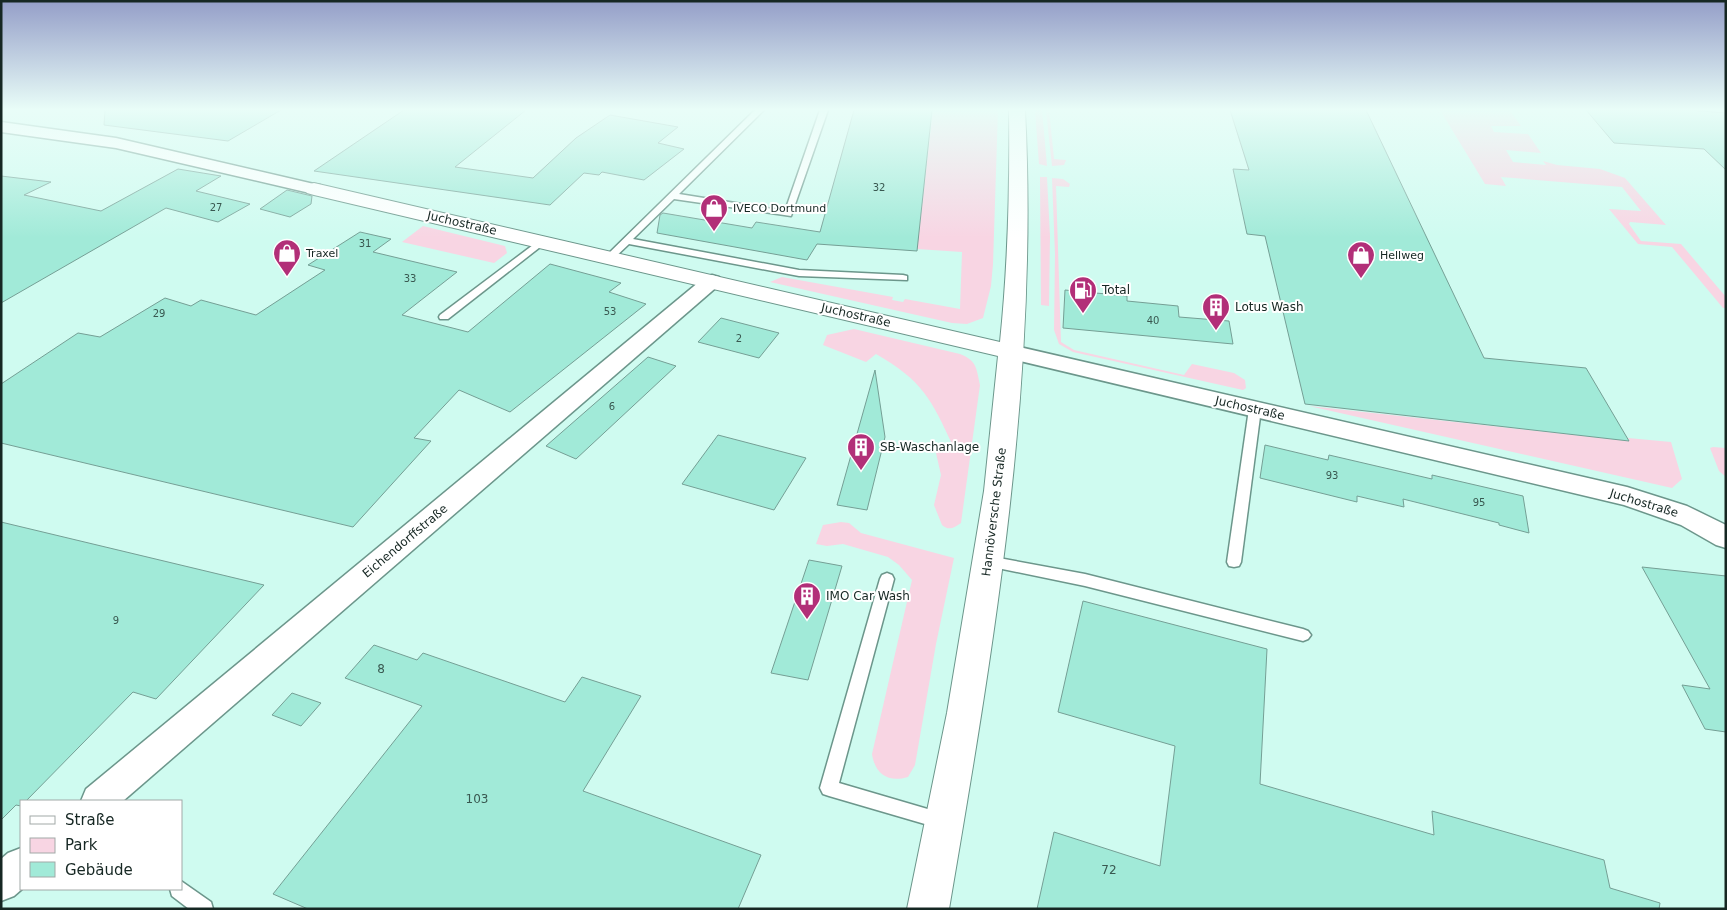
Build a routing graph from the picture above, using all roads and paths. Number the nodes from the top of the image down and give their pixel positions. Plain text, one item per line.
1 (157, 152) edge
2 (717, 152) edge
3 (809, 152) edge
4 (1018, 152) edge
5 (314, 189) joint
6 (673, 196) junction
7 (627, 241) junction
8 (541, 242) junction
9 (610, 258) junction
10 (903, 278) dead end
11 (712, 281) junction
12 (444, 317) dead end
13 (1011, 352) junction
14 (1255, 409) junction
15 (1716, 531) edge
16 (988, 560) junction
17 (1234, 562) dead end
18 (887, 579) dead end
19 (1303, 635) dead end
20 (99, 800) edge
21 (944, 821) junction
22 (20, 867) edge
23 (1, 883) edge
24 (180, 890) edge
25 (204, 909) edge
26 (928, 909) edge

1 - 5 street, Juchostraße
2 - 6 lane
3 - 6 lane
4 - 13 main road, Hannöversche Straße
5 - 8 main road, Juchostraße
6 - 7 lane
7 - 9 lane
7 - 10 lane
8 - 9 main road, Juchostraße
8 - 12 lane
9 - 11 main road, Juchostraße
11 - 13 main road, Juchostraße
11 - 20 street, Eichendorffstraße
13 - 14 street, Juchostraße
13 - 16 main road, Hannöversche Straße
14 - 15 street, Juchostraße
14 - 17 lane
16 - 19 lane
16 - 21 main road, Hannöversche Straße
18 - 21 lane
21 - 26 main road, Hannöversche Straße
22 - 23 street
24 - 25 lane

